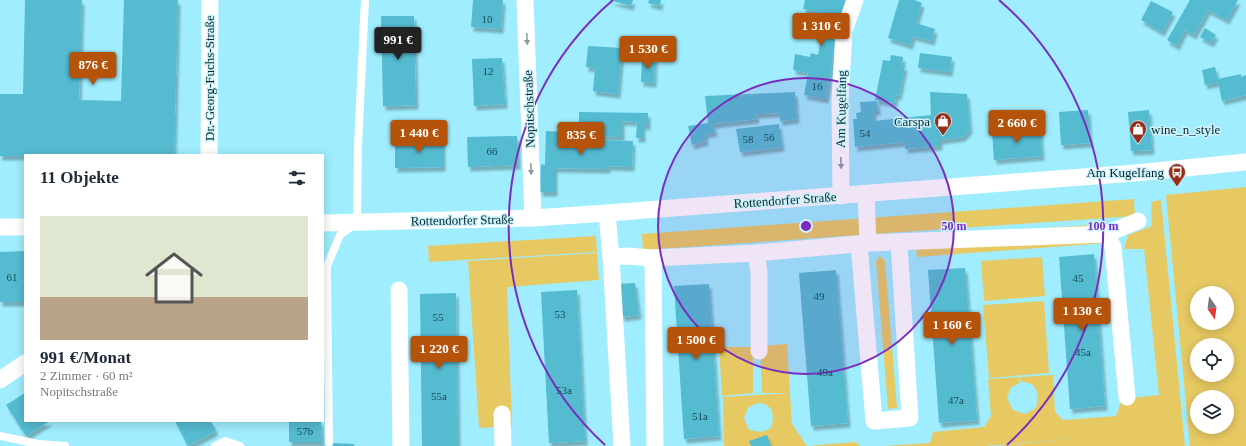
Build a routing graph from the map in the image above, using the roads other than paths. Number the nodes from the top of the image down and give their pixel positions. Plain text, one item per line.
1 (210, 0) edge
2 (365, 0) edge
3 (525, 0) edge
4 (855, 0) edge
5 (209, 154) edge
6 (1246, 162) edge
7 (866, 194) junction
8 (841, 196) junction
9 (607, 213) junction
10 (533, 218) junction
11 (1138, 221) dead end
12 (357, 222) junction
13 (324, 223) edge
14 (0, 226) edge
15 (24, 227) edge
16 (1106, 234) junction
17 (899, 243) junction
18 (864, 244) junction
19 (756, 253) junction
20 (611, 257) junction
21 (653, 258) junction
22 (399, 290) dead end
23 (759, 351) dead end
24 (24, 364) edge
25 (0, 380) edge
26 (1127, 397) dead end
27 (502, 414) dead end
28 (0, 436) edge
29 (329, 442) dead end
30 (65, 446) edge
31 (216, 446) edge
32 (240, 446) edge
33 (401, 446) edge
34 (503, 446) edge
35 (622, 446) edge
36 (655, 446) edge

1 - 5 street, Dr.-Georg-Fuchs-Straße
2 - 12 lane
3 -> 10 street, Nopitschstraße
4 -> 8 street, Am Kugelfang
6 - 7 street, Rottendorfer Straße
7 - 8 street, Rottendorfer Straße
7 - 18 street
8 - 9 street, Rottendorfer Straße
9 - 10 street, Rottendorfer Straße
9 - 20 street
10 - 12 street, Rottendorfer Straße
11 - 16 street
12 - 13 street, Rottendorfer Straße
12 - 29 lane
14 - 15 street
16 - 17 street
16 - 26 street
17 - 18 street
17 - 18 street
18 - 19 street
19 - 21 street
19 - 23 street
20 - 21 street
20 - 35 street
21 - 36 street
22 - 33 street
24 - 25 street
27 - 34 street
28 - 30 lane
31 - 32 lane

